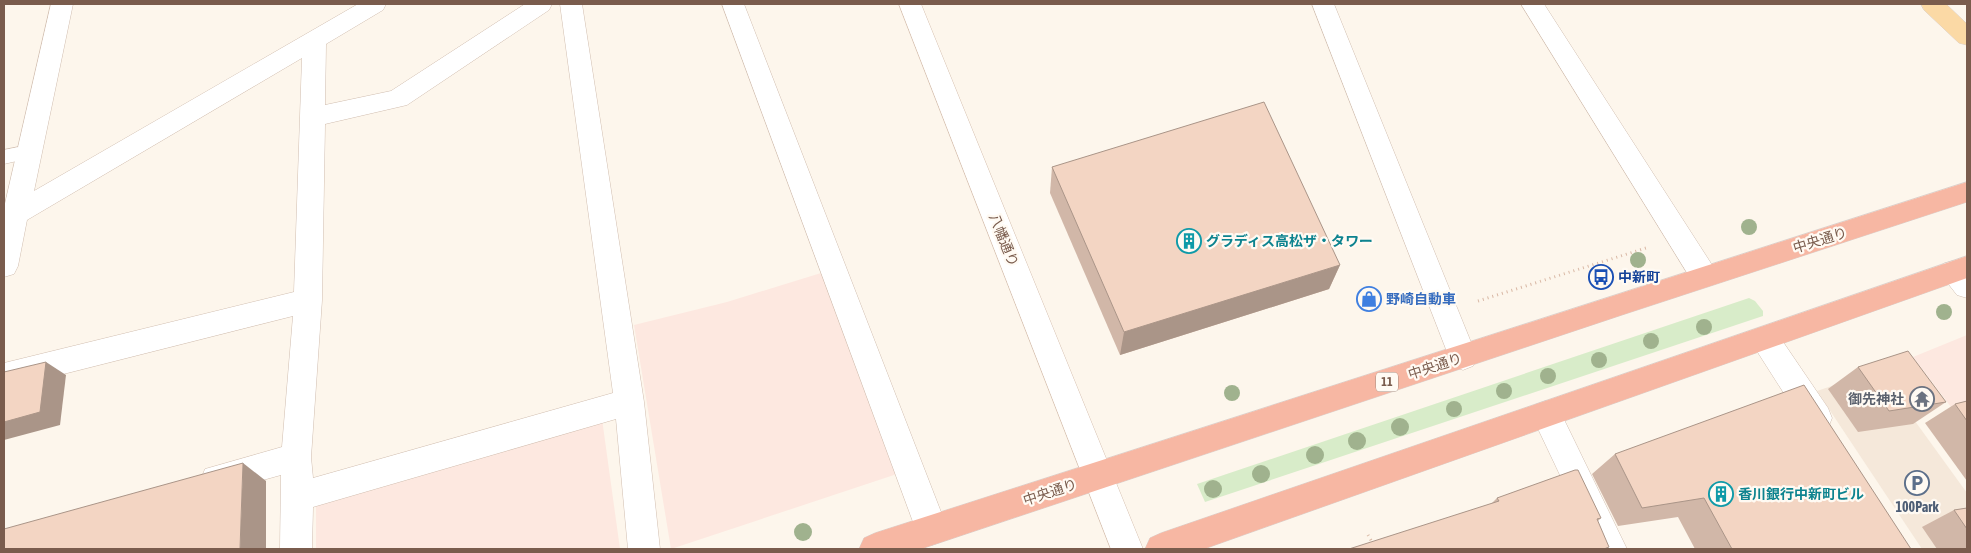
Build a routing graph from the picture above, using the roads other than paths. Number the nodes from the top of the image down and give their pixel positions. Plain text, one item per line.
1 (62, 4) edge
2 (375, 4) edge
3 (541, 4) edge
4 (571, 4) edge
5 (733, 4) edge
6 (910, 4) edge
7 (1323, 4) edge
8 (1532, 4) edge
9 (1932, 4) edge
10 (352, 10) edge
11 (1967, 37) edge
12 (314, 40) junction
13 (312, 117) junction
14 (28, 152) junction
15 (4, 157) edge
16 (1967, 192) edge
17 (9, 218) edge
18 (4, 266) edge
19 (1962, 275) edge
20 (1704, 276) junction
21 (308, 300) junction
22 (1765, 339) junction
23 (1463, 357) junction
24 (4, 376) edge
25 (629, 402) junction
26 (1546, 414) junction
27 (1834, 445) edge
28 (296, 457) junction
29 (1097, 476) junction
30 (192, 485) edge
31 (298, 497) junction
32 (932, 530) junction
33 (296, 549) edge
34 (644, 549) edge
35 (875, 549) edge
36 (1127, 549) edge
37 (1161, 549) edge
38 (1611, 549) edge

1 - 14 street
2 - 10 street
3 - 13 street
4 - 25 street
5 - 32 street
6 - 29 street, 八幡通り
7 - 23 street
8 - 20 street
9 - 11 main road
10 - 12 street
12 - 13 street
12 - 17 street
13 - 21 street
14 - 15 lane
14 - 17 street
16 - 20 highway, 中央通り / 11
17 - 18 street
19 - 22 highway
20 - 23 highway, 中央通り / 11
21 - 24 street
21 - 28 street
22 - 26 highway
22 - 27 street
23 - 29 highway, 中央通り / 11
25 - 31 street
25 - 34 street
26 - 37 highway
26 - 38 street
28 - 30 street
28 - 31 street
29 - 32 highway, 中央通り / 11
29 - 36 street, 八幡通り
31 - 33 street
32 - 35 highway, 中央通り / 11

